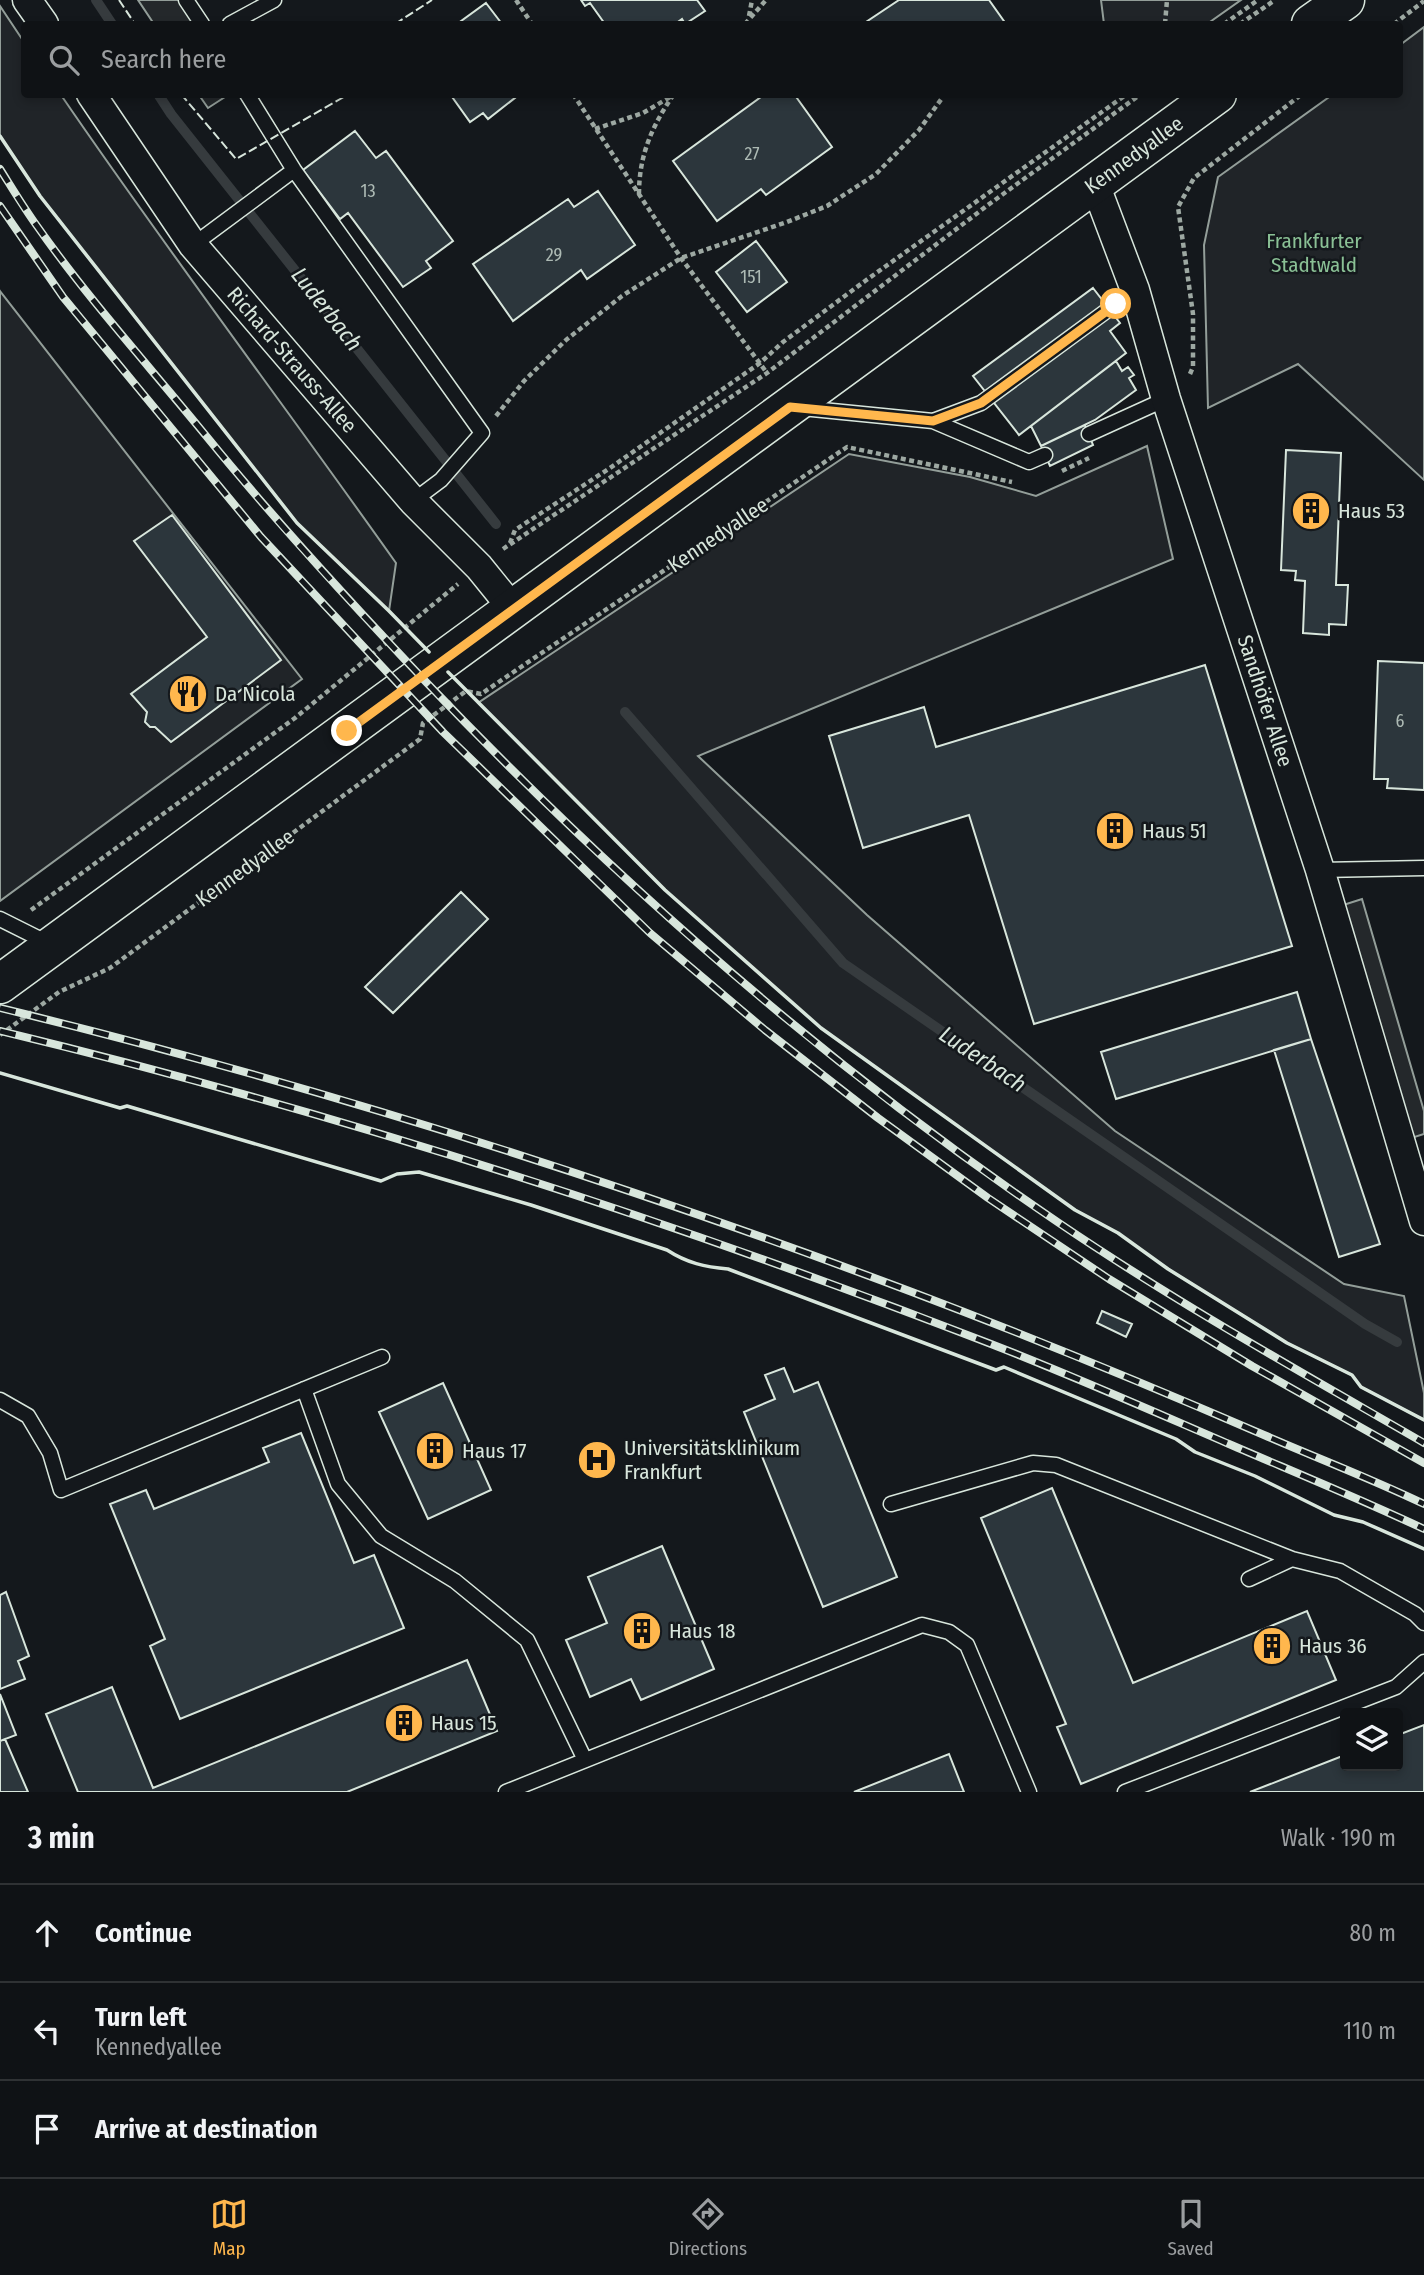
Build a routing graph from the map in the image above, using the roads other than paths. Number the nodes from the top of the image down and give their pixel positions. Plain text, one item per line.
1 (27, 0) edge
2 (186, 0) edge
3 (274, 0) edge
4 (1345, 0) edge
5 (42, 21) edge
6 (200, 21) edge
7 (236, 21) edge
8 (1315, 21) edge
9 (94, 98) edge
10 (249, 98) edge
11 (1212, 98) edge
12 (294, 170) junction
13 (1095, 184) junction
14 (193, 244) junction
15 (1135, 290) junction
16 (790, 407) junction
17 (1169, 407) junction
18 (933, 421) junction
19 (1088, 434) dead end
20 (1045, 455) dead end
21 (413, 501) junction
22 (513, 609) junction
23 (1424, 868) edge
24 (1320, 870) junction
25 (6, 921) edge
26 (52, 946) junction
27 (0, 984) edge
28 (1423, 1211) edge
29 (382, 1357) dead end
30 (304, 1389) junction
31 (0, 1400) edge
32 (891, 1504) dead end
33 (1292, 1559) junction
34 (1249, 1579) dead end
35 (1424, 1623) edge
36 (1424, 1662) edge
37 (585, 1760) junction
38 (506, 1792) edge
39 (1029, 1792) edge
40 (1125, 1792) edge

1 - 5 street
2 - 6 lane
3 - 7 lane
4 - 8 main road
9 - 14 street, Richard-Strauss-Allee
10 - 12 lane
11 - 13 main road, Kennedyallee
12 - 14 lane
12 - 21 lane
13 - 15 street, Sandhöfer Allee
13 - 16 main road, Kennedyallee
14 - 21 street, Richard-Strauss-Allee
15 - 17 street, Sandhöfer Allee
15 - 18 lane
16 - 18 lane
16 - 22 main road, Kennedyallee
17 - 19 lane
17 - 24 street, Sandhöfer Allee
18 - 20 lane
21 - 22 street, Richard-Strauss-Allee
22 - 26 main road, Kennedyallee
23 - 24 lane
24 - 28 street, Sandhöfer Allee
25 - 26 lane
26 - 27 main road, Kennedyallee
29 - 30 lane
30 - 31 lane
30 - 37 lane
32 - 33 lane
33 - 34 lane
33 - 35 lane
36 - 40 lane
37 - 38 lane
37 - 39 lane

